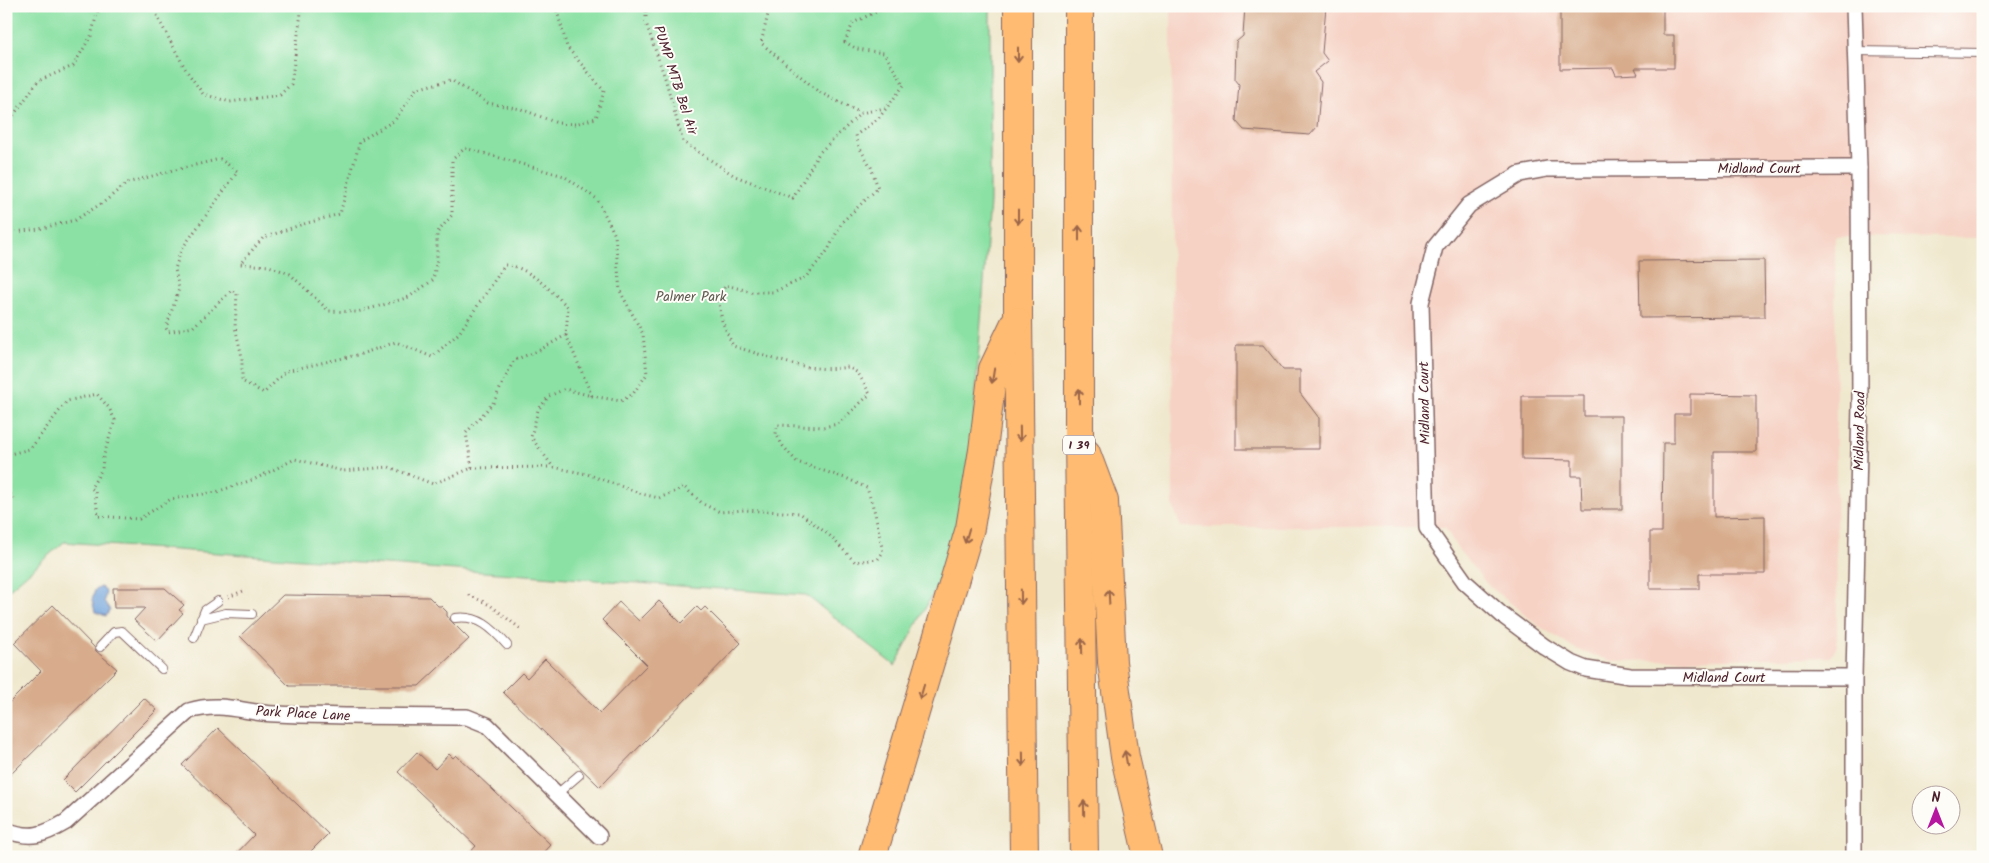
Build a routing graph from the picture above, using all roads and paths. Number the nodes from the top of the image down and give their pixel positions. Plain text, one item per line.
1 (99, 6) edge
2 (153, 6) edge
3 (302, 6) edge
4 (558, 6) edge
5 (646, 6) edge
6 (770, 6) edge
7 (888, 6) edge
8 (1018, 6) edge
9 (1079, 6) edge
10 (1854, 6) edge
11 (1855, 51) junction
12 (1983, 53) edge
13 (886, 108) junction
14 (861, 113) junction
15 (6, 122) edge
16 (1859, 168) junction
17 (6, 233) edge
18 (1018, 316) junction
19 (566, 335) junction
20 (592, 396) junction
21 (1079, 435) junction
22 (6, 455) edge
23 (553, 467) junction
24 (472, 468) junction
25 (6, 493) edge
26 (6, 507) edge
27 (246, 590) dead end
28 (469, 595) dead end
29 (218, 601) joint
30 (252, 614) dead end
31 (455, 618) dead end
32 (201, 619) junction
33 (522, 630) dead end
34 (194, 638) dead end
35 (507, 645) dead end
36 (100, 647) dead end
37 (162, 669) dead end
38 (1854, 677) junction
39 (579, 775) dead end
40 (557, 794) junction
41 (6, 830) edge
42 (600, 836) dead end
43 (872, 857) edge
44 (1024, 857) edge
45 (1084, 857) edge
46 (1148, 857) edge
47 (1854, 857) edge

1 - 15 path
2 - 3 path
4 - 20 path
5 - 14 path, PUMP MTB Bel Air
6 - 14 path
7 - 13 path
8 -> 18 highway
21 -> 9 highway, I 39
10 - 11 street, Midland Road
11 - 12 lane
11 - 16 street, Midland Road
13 - 14 path
13 - 23 path
16 - 38 street, Midland Road
16 - 38 street, Midland Court
17 - 19 path
18 -> 43 highway
18 -> 44 highway
19 - 20 path
19 - 24 path
20 - 23 path
45 -> 21 highway, I 39
46 -> 21 highway
22 - 24 path
23 - 24 path
25 - 26 path
27 - 29 path
28 - 33 path
29 - 32 lane
30 - 32 lane
31 - 35 lane
32 - 34 lane
36 - 37 lane
38 - 47 street, Midland Road
39 - 40 lane
40 - 41 street, Park Place Lane
40 - 42 street, Park Place Lane

